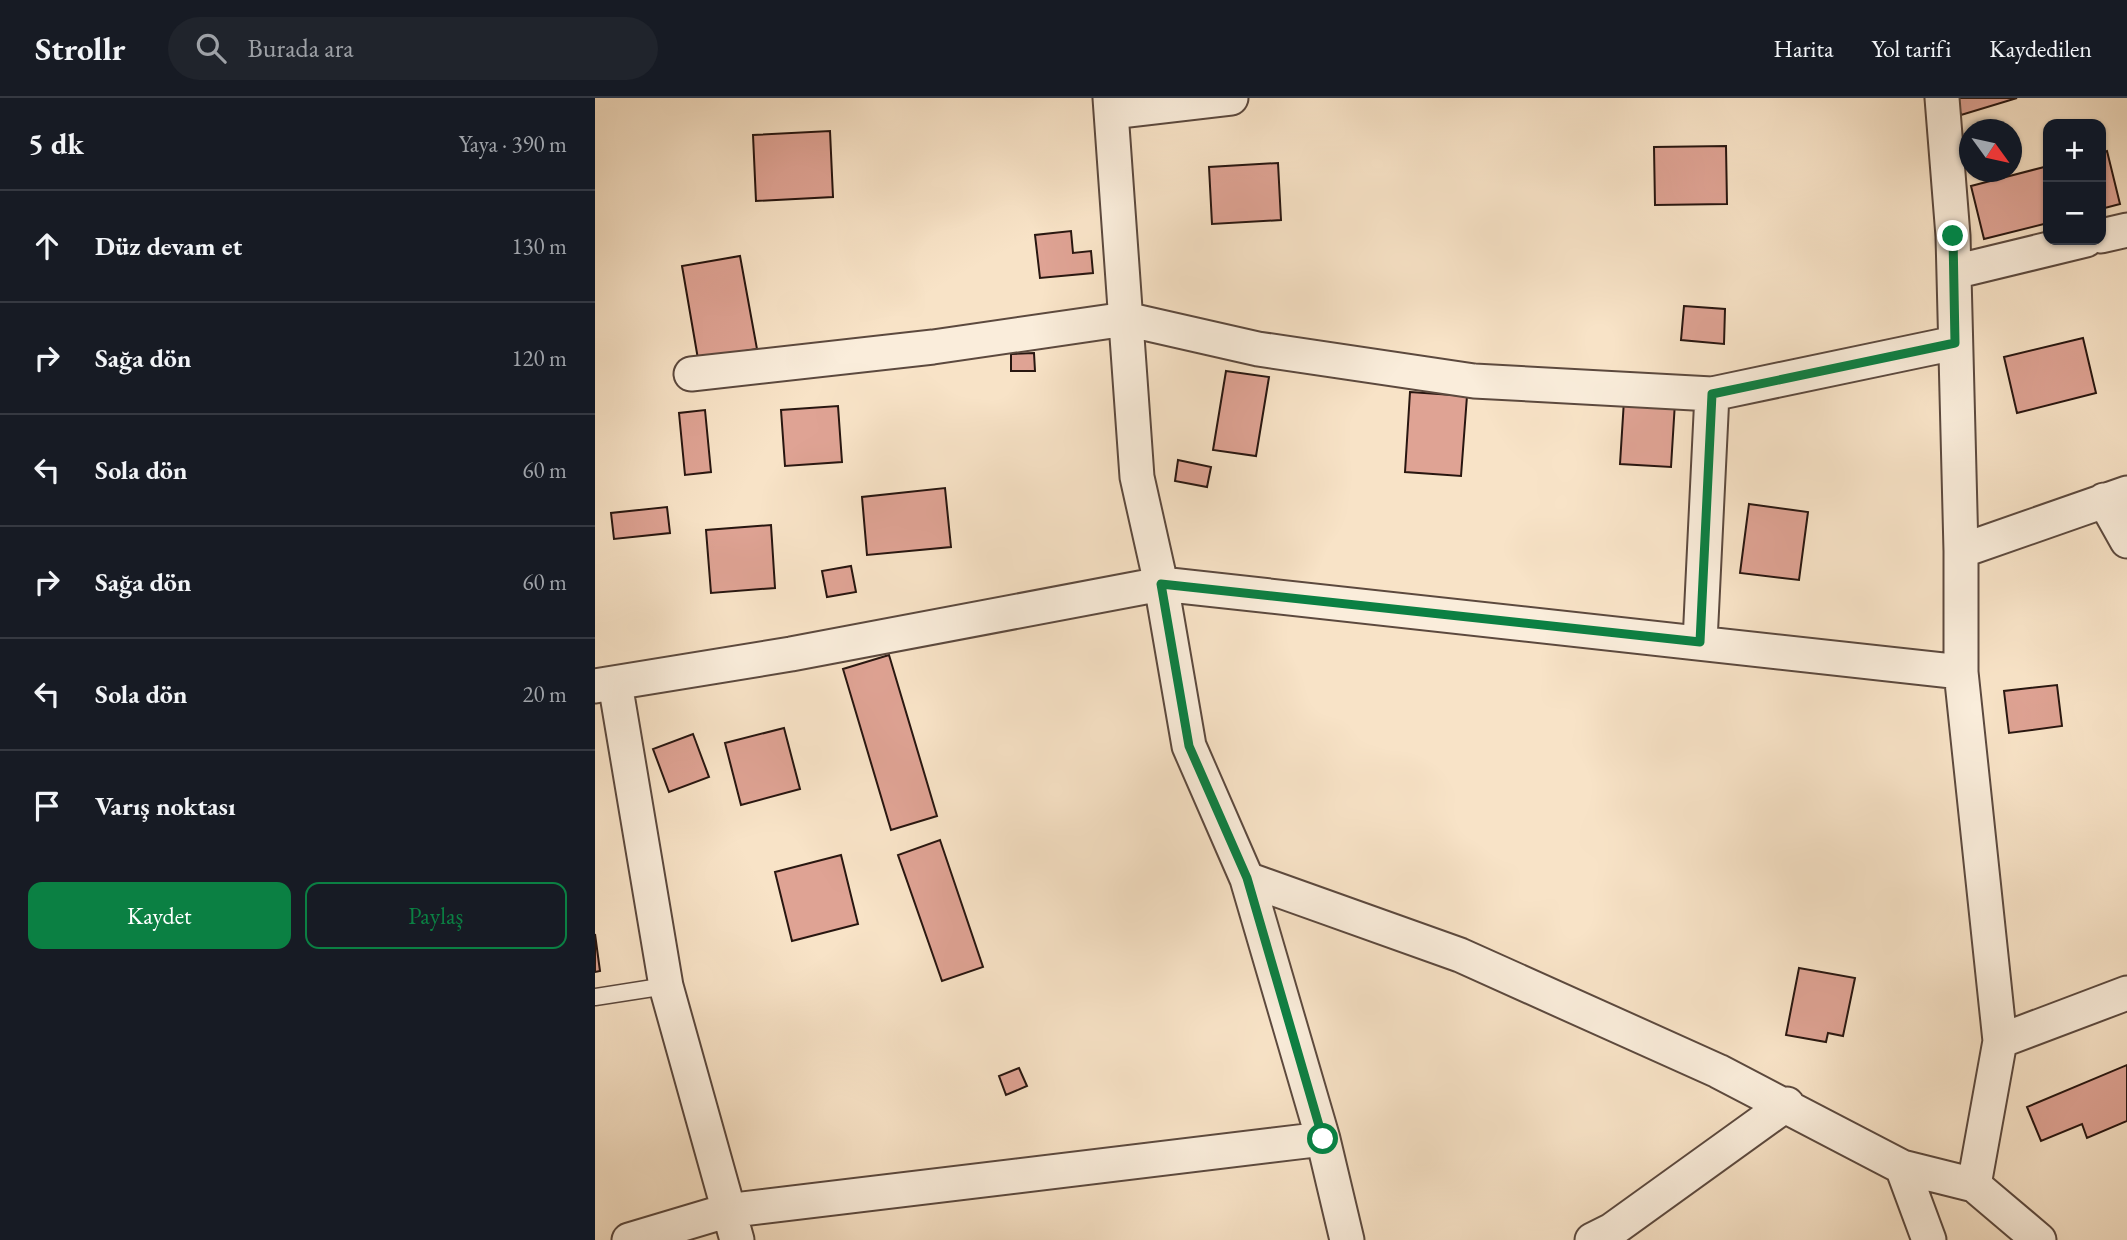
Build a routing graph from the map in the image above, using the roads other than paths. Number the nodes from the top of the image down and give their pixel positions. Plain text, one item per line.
1 (1231, 98) edge
2 (1941, 98) edge
3 (1111, 105) edge
4 (2127, 230) edge
5 (2106, 235) edge
6 (2065, 245) edge
7 (1954, 272) junction
8 (1126, 319) junction
9 (1955, 343) junction
10 (691, 374) dead end
11 (1712, 394) junction
12 (2115, 497) edge
13 (2127, 541) edge
14 (1961, 551) junction
15 (1161, 584) junction
16 (1700, 642) junction
17 (1961, 672) junction
18 (605, 685) edge
19 (1247, 878) junction
20 (666, 986) junction
21 (2127, 993) edge
22 (595, 997) edge
23 (2000, 1041) junction
24 (1787, 1104) junction
25 (1323, 1139) junction
26 (1902, 1167) junction
27 (1974, 1185) junction
28 (731, 1226) edge
29 (1606, 1237) edge
30 (629, 1240) edge
31 (1347, 1240) edge
32 (1929, 1240) edge
33 (2039, 1240) edge

1 - 3 street
2 - 7 street
3 - 8 street
4 - 5 street
6 - 7 street
7 - 9 street
8 - 10 street
8 - 11 street
8 - 15 street
9 - 11 street
9 - 14 street
11 - 16 street
12 - 13 street
12 - 14 street
14 - 17 street
15 - 16 street
15 - 18 street
15 - 19 street
16 - 17 street
17 - 23 street
18 - 20 street
19 - 24 street
19 - 25 street
20 - 22 lane
20 - 28 street
21 - 23 street
23 - 27 street
24 - 26 street
24 - 29 street
25 - 28 street
25 - 31 street
26 - 27 street
26 - 32 street
27 - 33 street
28 - 30 street

